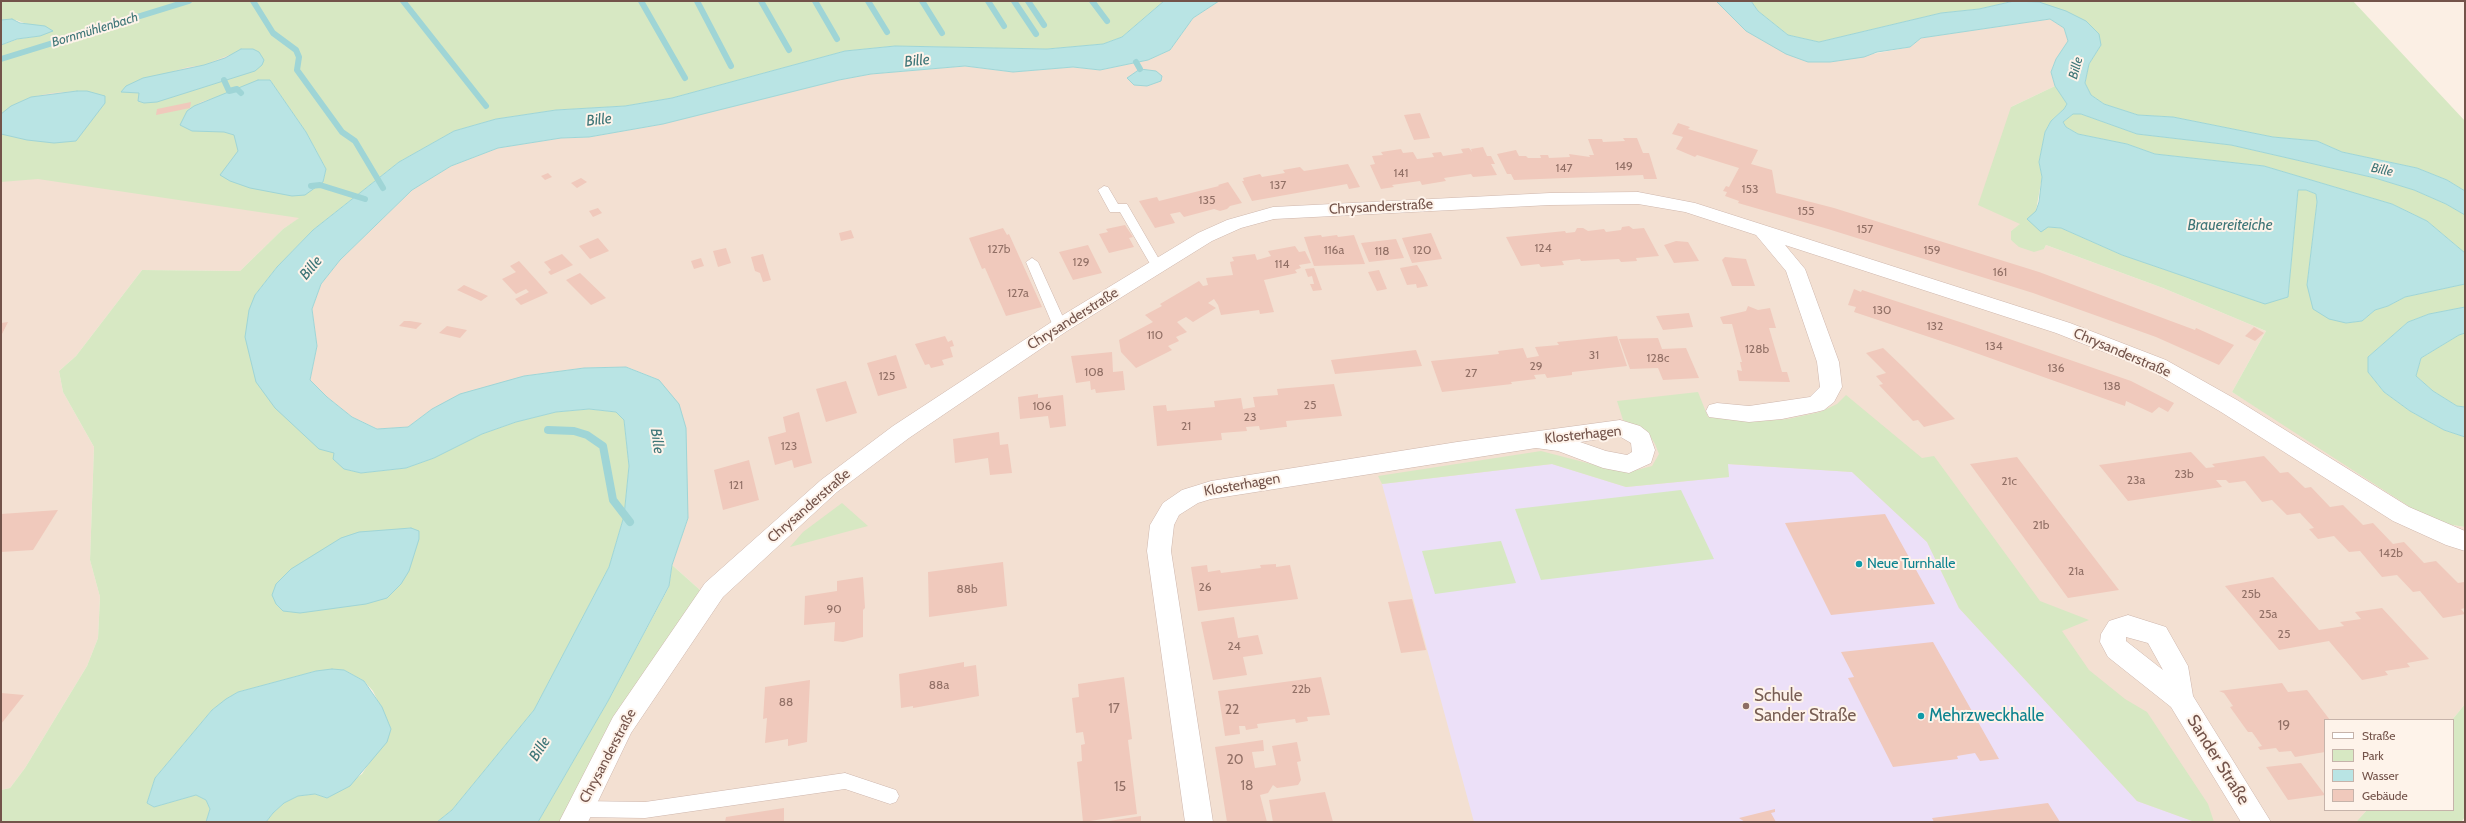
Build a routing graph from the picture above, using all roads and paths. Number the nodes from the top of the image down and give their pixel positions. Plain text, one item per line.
1 (1104, 190) dead end
2 (1762, 231) junction
3 (1032, 262) dead end
4 (1157, 266) junction
5 (1060, 326) junction
6 (1718, 410) dead end
7 (1538, 440) dead end
8 (2461, 542) edge
9 (2180, 699) dead end
10 (890, 796) dead end
11 (577, 816) edge
12 (1199, 822) edge
13 (2257, 822) edge

1 - 4 lane
2 - 4 street, Chrysanderstraße
2 - 6 street
2 - 8 street, Chrysanderstraße
3 - 5 lane
4 - 5 street, Chrysanderstraße
5 - 11 street, Chrysanderstraße
7 - 12 street, Klosterhagen
9 - 13 street, Sander Straße
10 - 11 lane

